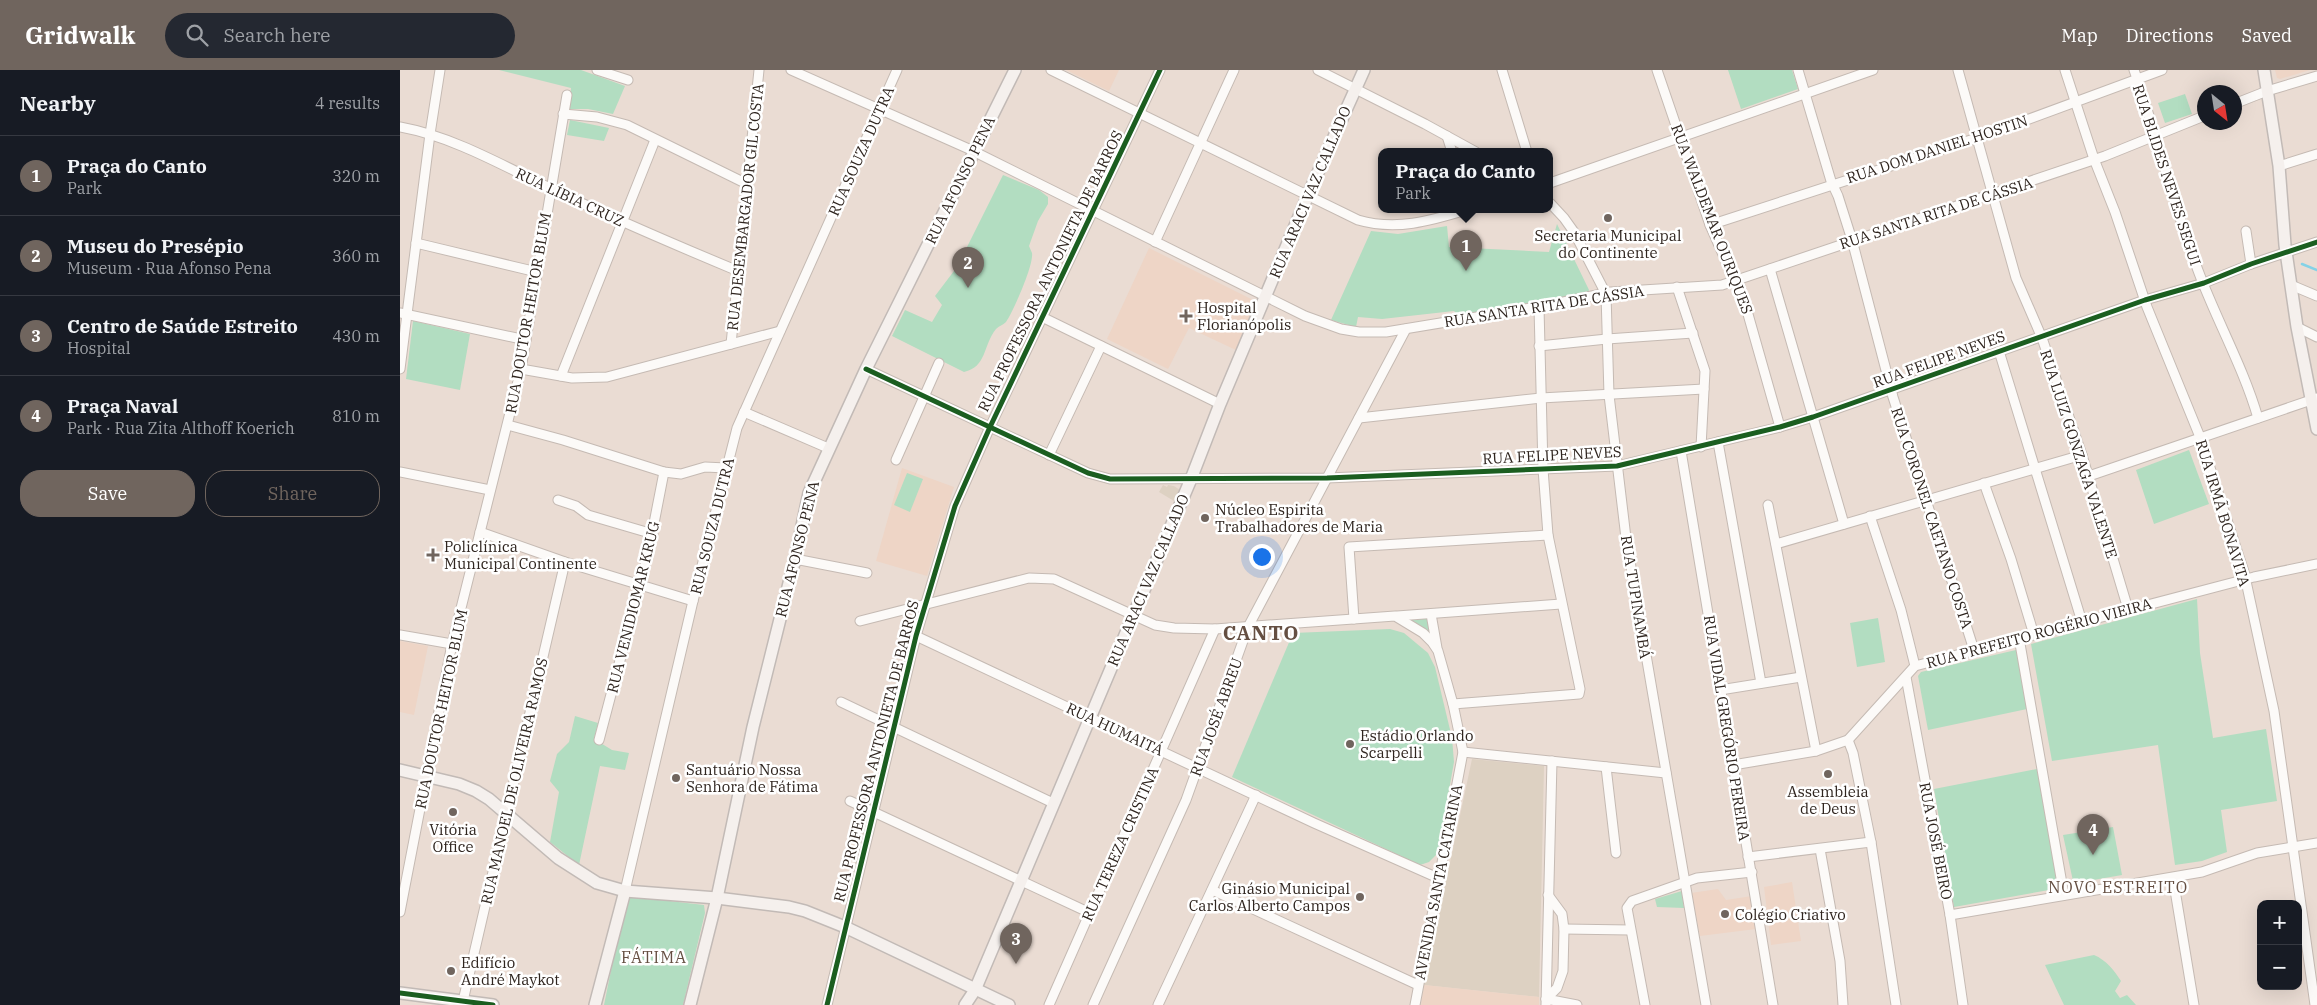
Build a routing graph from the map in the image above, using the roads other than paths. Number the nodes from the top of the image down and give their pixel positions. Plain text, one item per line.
1 (440, 70) edge
2 (597, 70) edge
3 (759, 70) edge
4 (791, 70) edge
5 (897, 70) edge
6 (1015, 70) edge
7 (1051, 70) edge
8 (1160, 70) edge
9 (1234, 70) edge
10 (1318, 70) edge
11 (1364, 70) edge
12 (1502, 70) edge
13 (1657, 70) edge
14 (1798, 70) edge
15 (1873, 70) edge
16 (1958, 70) edge
17 (2065, 70) edge
18 (2134, 70) edge
19 (2162, 70) edge
20 (2264, 70) edge
21 (2317, 76) edge
22 (628, 80) dead end
23 (2138, 80) junction
24 (1354, 88) junction
25 (2267, 91) junction
26 (1806, 93) junction
27 (567, 95) dead end
28 (2076, 101) junction
29 (2242, 101) edge
30 (880, 110) junction
31 (1140, 113) junction
32 (563, 114) junction
33 (2197, 119) edge
34 (400, 127) edge
35 (430, 134) junction
36 (2156, 135) junction
37 (1447, 136) junction
38 (1680, 137) junction
39 (1976, 138) junction
40 (655, 140) junction
41 (1200, 142) junction
42 (1451, 148) edge
43 (1469, 148) edge
44 (1526, 148) edge
45 (974, 152) junction
46 (2317, 154) edge
47 (2094, 159) junction
48 (2278, 166) junction
49 (1553, 182) edge
50 (747, 184) junction
51 (1833, 184) junction
52 (550, 188) junction
53 (1994, 195) junction
54 (1308, 196) junction
55 (1553, 205) edge
56 (1093, 210) junction
57 (1456, 213) edge
58 (623, 222) junction
59 (1710, 225) junction
60 (2246, 231) dead end
61 (1852, 240) junction
62 (1155, 242) junction
63 (2317, 242) edge
64 (416, 243) junction
65 (2286, 253) junction
66 (2251, 264) junction
67 (1770, 269) junction
68 (537, 272) junction
69 (738, 272) junction
70 (1735, 280) junction
71 (2204, 283) junction
72 (2291, 285) junction
73 (1677, 287) junction
74 (1606, 294) junction
75 (2317, 296) edge
76 (1265, 297) junction
77 (2145, 300) junction
78 (1539, 307) junction
79 (403, 313) edge
80 (1042, 317) junction
81 (2297, 327) junction
82 (1406, 329) junction
83 (780, 331) junction
84 (1693, 333) junction
85 (2317, 337) edge
86 (2042, 338) junction
87 (1607, 339) junction
88 (526, 340) junction
89 (731, 344) junction
90 (1100, 346) junction
91 (1539, 346) junction
92 (1999, 351) junction
93 (940, 363) dead end
94 (400, 369) edge
95 (521, 369) junction
96 (866, 370) junction
97 (561, 376) junction
98 (1704, 389) junction
99 (1891, 390) junction
100 (1609, 394) junction
101 (924, 397) junction
102 (1541, 398) junction
103 (2315, 399) edge
104 (1220, 404) junction
105 (744, 412) junction
106 (1813, 417) junction
107 (1359, 418) junction
108 (2258, 418) junction
109 (508, 425) junction
110 (990, 427) junction
111 (1780, 427) junction
112 (2317, 429) edge
113 (2200, 437) junction
114 (1718, 442) junction
115 (1701, 447) junction
116 (828, 448) junction
117 (1681, 452) junction
118 (1049, 455) junction
119 (2082, 455) junction
120 (896, 460) dead end
121 (1617, 466) junction
122 (726, 468) junction
123 (2035, 468) junction
124 (1543, 469) junction
125 (400, 472) edge
126 (664, 472) junction
127 (2089, 476) junction
128 (1327, 478) junction
129 (1192, 479) junction
130 (1984, 483) junction
131 (490, 490) junction
132 (558, 500) dead end
133 (1925, 500) junction
134 (1768, 506) dead end
135 (1870, 516) junction
136 (1844, 524) junction
137 (480, 532) junction
138 (653, 534) junction
139 (1548, 535) junction
140 (1776, 544) junction
141 (795, 559) junction
142 (565, 562) junction
143 (2317, 564) edge
144 (867, 573) dead end
145 (2246, 580) junction
146 (638, 585) junction
147 (692, 601) junction
148 (926, 603) junction
149 (1561, 604) junction
150 (2128, 610) junction
151 (1431, 614) junction
152 (1133, 615) junction
153 (1395, 616) junction
154 (1354, 619) junction
155 (860, 621) dead end
156 (2082, 622) junction
157 (1248, 627) junction
158 (1215, 629) junction
159 (400, 635) edge
160 (2034, 635) junction
161 (916, 636) junction
162 (2019, 638) junction
163 (452, 644) junction
164 (1974, 650) junction
165 (1438, 651) junction
166 (1916, 666) junction
167 (1801, 676) junction
168 (1906, 677) junction
169 (1760, 683) junction
170 (1720, 690) junction
171 (841, 702) dead end
172 (1453, 704) junction
173 (1090, 717) junction
174 (894, 727) junction
175 (599, 740) dead end
176 (1848, 740) junction
177 (1161, 751) junction
178 (1816, 751) junction
179 (1462, 752) junction
180 (1552, 761) junction
181 (1733, 765) junction
182 (1606, 767) junction
183 (1198, 768) junction
184 (400, 770) edge
185 (1666, 773) junction
186 (427, 776) junction
187 (1256, 795) junction
188 (850, 801) dead end
189 (1053, 802) junction
190 (873, 812) junction
191 (506, 813) junction
192 (1871, 842) junction
193 (2317, 843) edge
194 (2292, 847) junction
195 (1820, 849) junction
196 (1616, 853) dead end
197 (1748, 857) junction
198 (1752, 872) junction
199 (1438, 878) junction
200 (2173, 878) junction
201 (1020, 880) junction
202 (1684, 883) junction
203 (1212, 890) junction
204 (625, 891) junction
205 (1548, 895) junction
206 (2064, 895) junction
207 (717, 898) junction
208 (400, 912) edge
209 (1090, 913) junction
210 (1950, 915) junction
211 (845, 927) junction
212 (1564, 929) junction
213 (1630, 930) junction
214 (1418, 985) junction
215 (975, 990) junction
216 (400, 993) edge
217 (463, 1001) junction
218 (1546, 1002) edge
219 (492, 1005) edge
220 (595, 1005) edge
221 (690, 1005) edge
222 (827, 1005) edge
223 (965, 1005) edge
224 (1008, 1005) edge
225 (1049, 1005) edge
226 (1093, 1005) edge
227 (1158, 1005) edge
228 (1415, 1005) edge
229 (1577, 1005) edge
230 (1646, 1005) edge
231 (1706, 1005) edge
232 (1773, 1005) edge
233 (1843, 1005) edge
234 (1896, 1005) edge
235 (1963, 1005) edge
236 (2194, 1005) edge
237 (2315, 1005) edge

1 - 35 street
2 - 22 street
3 - 50 street, RUA DESEMBARGADOR GIL COSTA
4 - 30 street, RUA SANTA RITA DE CÁSSIA
5 - 30 street, RUA SOUZA DUTRA
6 - 45 main road, RUA AFONSO PENA
7 - 31 street
8 - 31 street, RUA PROFESSORA ANTONIETA DE BARROS
9 - 41 street
10 - 24 street
11 - 24 main road, RUA ARACI VAZ CALLADO
12 - 44 street
13 - 38 street, RUA WALDEMAR OURIQUES
14 - 26 street, RUA CORONEL CAETANO COSTA
15 - 26 street
16 - 39 street, RUA LUIZ GONZAGA VALENTE
17 - 28 street, RUA IRMÃ BONAVITA
18 - 23 street, RUA BLIDES NEVES SEGUI
19 - 23 street, RUA DOM DANIEL HOSTIN
20 - 25 main road
21 - 25 street
23 - 28 street, RUA DOM DANIEL HOSTIN
23 - 36 street, RUA BLIDES NEVES SEGUI
24 - 37 street
24 - 54 main road, RUA ARACI VAZ CALLADO
25 - 29 street
25 - 48 main road
26 - 38 street
26 - 51 street, RUA CORONEL CAETANO COSTA
27 - 32 street, RUA DOUTOR HEITOR BLUM
28 - 39 street, RUA DOM DANIEL HOSTIN
28 - 47 street, RUA IRMÃ BONAVITA
30 - 45 street, RUA SANTA RITA DE CÁSSIA
30 - 83 street, RUA SOUZA DUTRA
31 - 41 street
31 - 56 street, RUA PROFESSORA ANTONIETA DE BARROS
32 - 40 street
32 - 52 street, RUA DOUTOR HEITOR BLUM
33 - 36 street, RUA SANTA RITA DE CÁSSIA
34 - 35 street, RUA LÍBIA CRUZ
35 - 52 street, RUA LÍBIA CRUZ
35 - 64 street
36 - 47 street, RUA SANTA RITA DE CÁSSIA
36 - 71 street, RUA BLIDES NEVES SEGUI
37 - 42 street
37 - 43 street
38 - 49 street
38 - 59 street, RUA WALDEMAR OURIQUES
39 - 51 street, RUA DOM DANIEL HOSTIN
39 - 53 street, RUA LUIZ GONZAGA VALENTE
40 - 50 street
40 - 58 street
41 - 54 street
41 - 62 street
45 - 56 street, RUA SANTA RITA DE CÁSSIA
45 - 96 main road, RUA AFONSO PENA
46 - 48 street
47 - 53 street, RUA SANTA RITA DE CÁSSIA
47 - 77 street, RUA IRMÃ BONAVITA
48 - 65 main road
50 - 69 street, RUA DESEMBARGADOR GIL COSTA
51 - 59 street, RUA DOM DANIEL HOSTIN
51 - 61 street, RUA CORONEL CAETANO COSTA
52 - 58 street, RUA LÍBIA CRUZ
52 - 68 street, RUA DOUTOR HEITOR BLUM
53 - 61 street, RUA SANTA RITA DE CÁSSIA
53 - 86 street, RUA LUIZ GONZAGA VALENTE
54 - 57 street
54 - 76 main road, RUA ARACI VAZ CALLADO
55 - 74 street, RUA TUPINAMBÁ
56 - 62 street, RUA SANTA RITA DE CÁSSIA
56 - 80 street, RUA PROFESSORA ANTONIETA DE BARROS
58 - 69 street, RUA LÍBIA CRUZ
58 - 97 street
59 - 70 street, RUA WALDEMAR OURIQUES
60 - 66 street
61 - 67 street, RUA SANTA RITA DE CÁSSIA
61 - 99 street, RUA CORONEL CAETANO COSTA
62 - 76 street, RUA SANTA RITA DE CÁSSIA
63 - 65 street, RUA FELIPE NEVES
64 - 68 street
64 - 79 street
65 - 66 street, RUA FELIPE NEVES
65 - 72 main road
66 - 71 street, RUA FELIPE NEVES
67 - 70 street, RUA SANTA RITA DE CÁSSIA
67 - 106 street
68 - 88 street, RUA DOUTOR HEITOR BLUM
69 - 89 street, RUA DESEMBARGADOR GIL COSTA
70 - 73 street, RUA SANTA RITA DE CÁSSIA
70 - 111 street, RUA WALDEMAR OURIQUES
71 - 77 street, RUA FELIPE NEVES
71 - 108 street, RUA BLIDES NEVES SEGUI
72 - 75 street
72 - 81 main road
73 - 74 street, RUA SANTA RITA DE CÁSSIA
73 - 84 street
74 - 78 street, RUA SANTA RITA DE CÁSSIA
74 - 87 street, RUA TUPINAMBÁ
76 - 82 street, RUA SANTA RITA DE CÁSSIA
76 - 104 main road, RUA ARACI VAZ CALLADO
77 - 86 street, RUA FELIPE NEVES
77 - 113 street, RUA IRMÃ BONAVITA
78 - 82 street, RUA SANTA RITA DE CÁSSIA
78 - 91 street
79 - 88 street
79 - 94 street
80 - 90 street
80 - 110 street, RUA PROFESSORA ANTONIETA DE BARROS
81 - 85 street
81 - 103 main road
82 - 107 street, RUA JOSÉ ABREU
83 - 89 street
83 - 105 street, RUA SOUZA DUTRA
84 - 87 street
84 - 98 street
86 - 92 street, RUA FELIPE NEVES
86 - 119 street, RUA LUIZ GONZAGA VALENTE
87 - 91 street
87 - 100 street, RUA TUPINAMBÁ
88 - 95 street, RUA DOUTOR HEITOR BLUM
89 - 97 street
90 - 104 street
90 - 118 street
91 - 102 street
92 - 99 street, RUA FELIPE NEVES
92 - 123 street
93 - 101 street
95 - 97 street
95 - 109 street, RUA DOUTOR HEITOR BLUM
96 - 101 street, RUA FELIPE NEVES
96 - 116 main road, RUA AFONSO PENA
98 - 100 street
98 - 115 street
99 - 106 street, RUA FELIPE NEVES
99 - 133 street, RUA CORONEL CAETANO COSTA
100 - 102 street
100 - 121 street, RUA TUPINAMBÁ
101 - 110 street, RUA FELIPE NEVES
101 - 120 street
102 - 107 street
102 - 124 street
103 - 108 street
103 - 112 main road
104 - 129 main road, RUA ARACI VAZ CALLADO
105 - 116 street
105 - 122 street, RUA SOUZA DUTRA
106 - 111 street, RUA FELIPE NEVES
106 - 136 street
107 - 128 street, RUA JOSÉ ABREU
108 - 113 street
109 - 126 street
109 - 131 street, RUA DOUTOR HEITOR BLUM
110 - 118 street, RUA FELIPE NEVES
110 - 148 street, RUA PROFESSORA ANTONIETA DE BARROS
111 - 114 street, RUA FELIPE NEVES
113 - 127 street
113 - 145 street, RUA IRMÃ BONAVITA
114 - 115 street, RUA FELIPE NEVES
114 - 169 street
115 - 117 street, RUA FELIPE NEVES
116 - 141 main road, RUA AFONSO PENA
117 - 121 street, RUA FELIPE NEVES
117 - 170 street, RUA VIDAL GREGÓRIO PEREIRA
118 - 129 street, RUA FELIPE NEVES
119 - 123 street
119 - 127 street, RUA LUIZ GONZAGA VALENTE
121 - 124 street, RUA FELIPE NEVES
121 - 185 street, RUA TUPINAMBÁ
122 - 126 street
122 - 147 street, RUA SOUZA DUTRA
123 - 130 street
123 - 156 street
124 - 128 street, RUA FELIPE NEVES
124 - 139 street
125 - 131 street
126 - 138 street, RUA VENIDIOMAR KRUG
127 - 150 street, RUA LUIZ GONZAGA VALENTE
128 - 129 street, RUA FELIPE NEVES
128 - 157 street, RUA JOSÉ ABREU
129 - 152 main road, RUA ARACI VAZ CALLADO
130 - 133 street
130 - 160 street
131 - 137 street, RUA DOUTOR HEITOR BLUM
132 - 138 street
133 - 135 street
133 - 164 street, RUA CORONEL CAETANO COSTA
134 - 140 street
135 - 136 street
135 - 166 street
136 - 140 street
137 - 142 street
137 - 163 street, RUA DOUTOR HEITOR BLUM
138 - 146 street, RUA VENIDIOMAR KRUG
139 - 149 street
139 - 154 street
140 - 167 street
141 - 144 street
141 - 207 main road, RUA AFONSO PENA
142 - 146 street
142 - 191 street, RUA MANOEL DE OLIVEIRA RAMOS
143 - 145 street, RUA PREFEITO ROGÉRIO VIEIRA
145 - 150 street, RUA PREFEITO ROGÉRIO VIEIRA
145 - 194 street, RUA IRMÃ BONAVITA
146 - 147 street
146 - 175 street, RUA VENIDIOMAR KRUG
147 - 204 street, RUA SOUZA DUTRA
148 - 152 street
148 - 155 street
148 - 161 street, RUA PROFESSORA ANTONIETA DE BARROS
149 - 151 street
149 - 172 street
150 - 156 street, RUA PREFEITO ROGÉRIO VIEIRA
151 - 153 street
151 - 165 street
152 - 158 street
152 - 173 main road, RUA ARACI VAZ CALLADO
153 - 154 street
153 - 165 street, AVENIDA SANTA CATARINA
154 - 157 street
156 - 160 street, RUA PREFEITO ROGÉRIO VIEIRA
157 - 158 street
157 - 183 street, RUA JOSÉ ABREU
158 - 177 street, RUA TEREZA CRISTINA
159 - 163 street
160 - 162 street, RUA PREFEITO ROGÉRIO VIEIRA
161 - 173 street, RUA HUMAITÁ
161 - 174 street, RUA PROFESSORA ANTONIETA DE BARROS
162 - 164 street, RUA PREFEITO ROGÉRIO VIEIRA
162 - 206 street
163 - 186 street, RUA DOUTOR HEITOR BLUM
164 - 166 street, RUA PREFEITO ROGÉRIO VIEIRA
165 - 172 street, AVENIDA SANTA CATARINA
166 - 168 street, RUA PREFEITO ROGÉRIO VIEIRA
167 - 169 street
167 - 178 street
168 - 176 street, RUA PREFEITO ROGÉRIO VIEIRA
168 - 210 street, RUA JOSÉ BEIRO
169 - 170 street
170 - 181 street, RUA VIDAL GREGÓRIO PEREIRA
171 - 174 street
172 - 179 street, AVENIDA SANTA CATARINA
173 - 177 street, RUA HUMAITÁ
173 - 189 main road, RUA ARACI VAZ CALLADO
174 - 189 street
174 - 190 street, RUA PROFESSORA ANTONIETA DE BARROS
176 - 178 street, RUA PREFEITO ROGÉRIO VIEIRA
176 - 192 street
177 - 183 street, RUA HUMAITÁ
177 - 209 street, RUA TEREZA CRISTINA
178 - 181 street, RUA PREFEITO ROGÉRIO VIEIRA
179 - 180 street
179 - 199 street, AVENIDA SANTA CATARINA
180 - 182 street
180 - 205 street
181 - 197 street, RUA VIDAL GREGÓRIO PEREIRA
182 - 185 street
182 - 196 street
183 - 187 street, RUA HUMAITÁ
183 - 226 street, RUA JOSÉ ABREU
184 - 186 main road
185 - 202 street, RUA TUPINAMBÁ
186 - 191 main road
186 - 208 street, RUA DOUTOR HEITOR BLUM
187 - 199 street, RUA HUMAITÁ
187 - 203 street
188 - 190 street
189 - 201 main road, RUA ARACI VAZ CALLADO
190 - 201 street
190 - 211 street, RUA PROFESSORA ANTONIETA DE BARROS
191 - 204 main road
191 - 217 street, RUA MANOEL DE OLIVEIRA RAMOS
192 - 195 street
192 - 234 street
193 - 194 street
194 - 200 street
194 - 237 street, RUA IRMÃ BONAVITA
195 - 197 street
195 - 233 street
197 - 198 street, RUA VIDAL GREGÓRIO PEREIRA
198 - 202 street
198 - 232 street, RUA VIDAL GREGÓRIO PEREIRA
199 - 214 street, AVENIDA SANTA CATARINA
200 - 206 street
200 - 236 street
201 - 209 street
201 - 215 main road, RUA ARACI VAZ CALLADO
202 - 213 street
202 - 231 street, RUA TUPINAMBÁ
203 - 214 street
203 - 227 street
204 - 207 main road
204 - 220 main road, RUA SOUZA DUTRA
205 - 212 street
205 - 218 street
206 - 210 street
207 - 211 main road
207 - 221 main road, RUA AFONSO PENA
209 - 225 street, RUA TEREZA CRISTINA
210 - 235 street, RUA JOSÉ BEIRO
211 - 215 main road
211 - 222 street, RUA PROFESSORA ANTONIETA DE BARROS
212 - 213 street
212 - 218 street
213 - 230 street
214 - 228 street, AVENIDA SANTA CATARINA
215 - 223 main road, RUA ARACI VAZ CALLADO
215 - 224 main road
216 - 217 main road
217 - 219 main road
218 - 229 street

